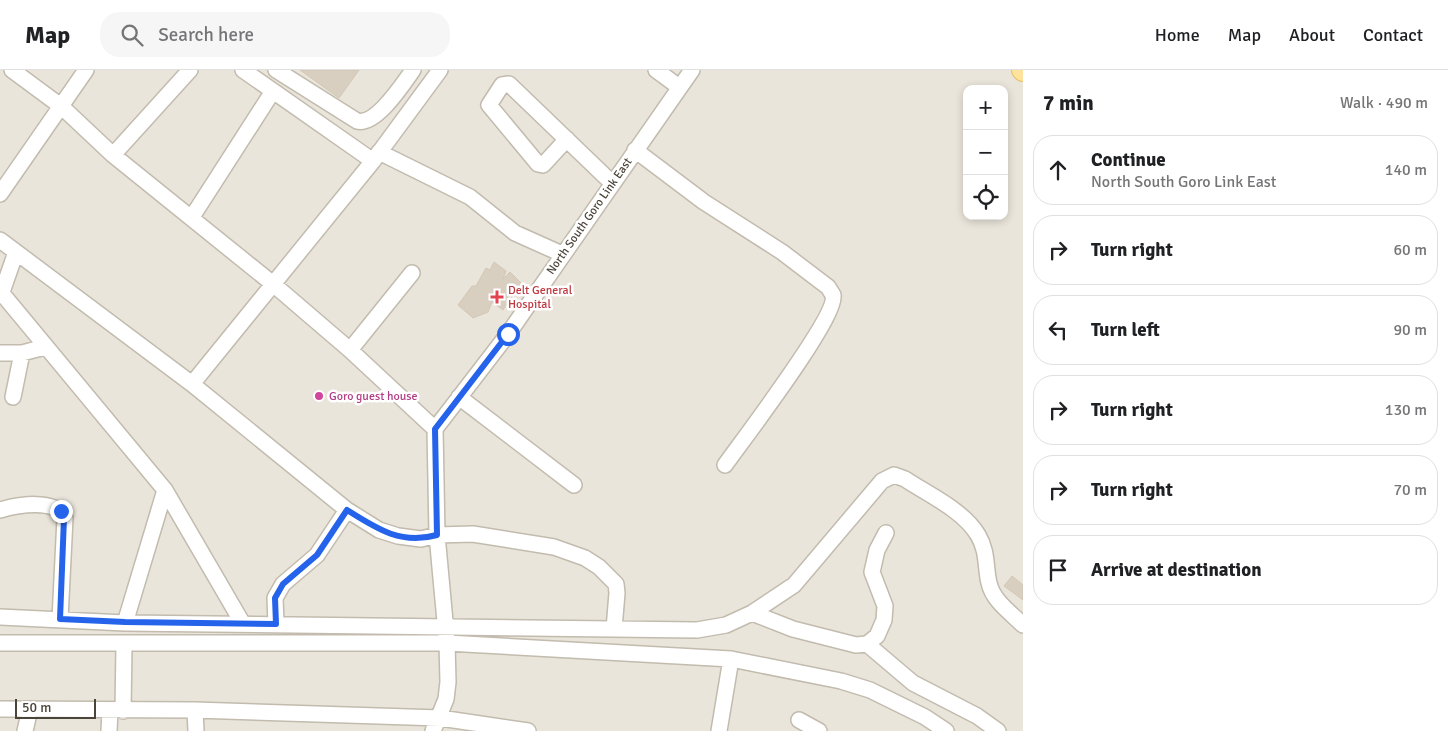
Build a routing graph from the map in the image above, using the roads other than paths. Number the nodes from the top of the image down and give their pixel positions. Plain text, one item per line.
1 (12, 70) edge
2 (86, 70) edge
3 (190, 70) edge
4 (243, 70) edge
5 (276, 70) edge
6 (413, 70) edge
7 (440, 70) edge
8 (656, 70) edge
9 (692, 70) edge
10 (679, 87) junction
11 (273, 91) junction
12 (62, 107) junction
13 (567, 139) junction
14 (635, 150) junction
15 (112, 155) junction
16 (376, 156) junction
17 (612, 182) junction
18 (0, 194) edge
19 (192, 217) junction
20 (0, 240) edge
21 (16, 252) junction
22 (562, 254) junction
23 (412, 274) dead end
24 (273, 284) junction
25 (1, 292) edge
26 (45, 347) junction
27 (350, 350) junction
28 (0, 353) edge
29 (22, 353) junction
30 (192, 384) junction
31 (12, 397) dead end
32 (459, 397) junction
33 (435, 429) junction
34 (725, 465) dead end
35 (574, 485) dead end
36 (165, 490) junction
37 (0, 510) edge
38 (347, 510) junction
39 (886, 533) dead end
40 (437, 535) junction
41 (752, 613) junction
42 (0, 617) edge
43 (60, 619) junction
44 (125, 622) junction
45 (243, 624) junction
46 (276, 624) junction
47 (1023, 625) edge
48 (444, 627) junction
49 (614, 629) junction
50 (0, 643) edge
51 (447, 643) junction
52 (124, 644) junction
53 (867, 644) junction
54 (731, 659) junction
55 (0, 709) edge
56 (30, 709) junction
57 (195, 710) junction
58 (116, 711) junction
59 (799, 720) dead end
60 (437, 724) edge
61 (25, 731) edge
62 (110, 731) edge
63 (196, 731) edge
64 (528, 731) edge
65 (718, 731) edge
66 (819, 731) edge
67 (946, 731) edge
68 (998, 731) edge

1 - 12 street
2 - 12 street
3 - 15 street
4 - 11 street
5 - 6 street
7 - 16 street
8 - 10 street
9 - 10 street, North South Goro Link East
10 - 14 street, North South Goro Link East
11 - 16 street
11 - 19 street
12 - 15 street
12 - 18 street
13 - 13 street
13 - 17 street
14 - 17 street, North South Goro Link East
14 - 34 street
15 - 19 street
16 - 22 street
16 - 24 street
17 - 22 street, North South Goro Link East
19 - 24 street
20 - 21 street
21 - 25 street
21 - 30 street
22 - 32 street, North South Goro Link East
23 - 27 street
24 - 27 street
24 - 30 street
25 - 26 street
26 - 29 street
26 - 36 street
27 - 33 street
28 - 29 street
29 - 31 street
30 - 38 street
32 - 33 street, North South Goro Link East
32 - 35 street
33 - 40 street
36 - 44 street
36 - 45 street
37 - 43 street
38 - 40 street
38 - 46 street
39 - 53 street
40 - 48 street
40 - 49 street
41 - 47 street
41 - 49 street
41 - 53 street
42 - 43 street
43 - 44 street
44 - 45 street
45 - 46 street
46 - 48 street
48 - 49 street
48 - 51 street
50 - 52 street
51 - 52 street
51 - 54 street
51 - 60 street
52 - 58 street
53 - 68 street
54 - 65 street
54 - 67 street
55 - 56 street
56 - 58 street
56 - 61 street
57 - 58 street
57 - 60 street
57 - 63 street
58 - 62 street
59 - 66 street
60 - 64 street

